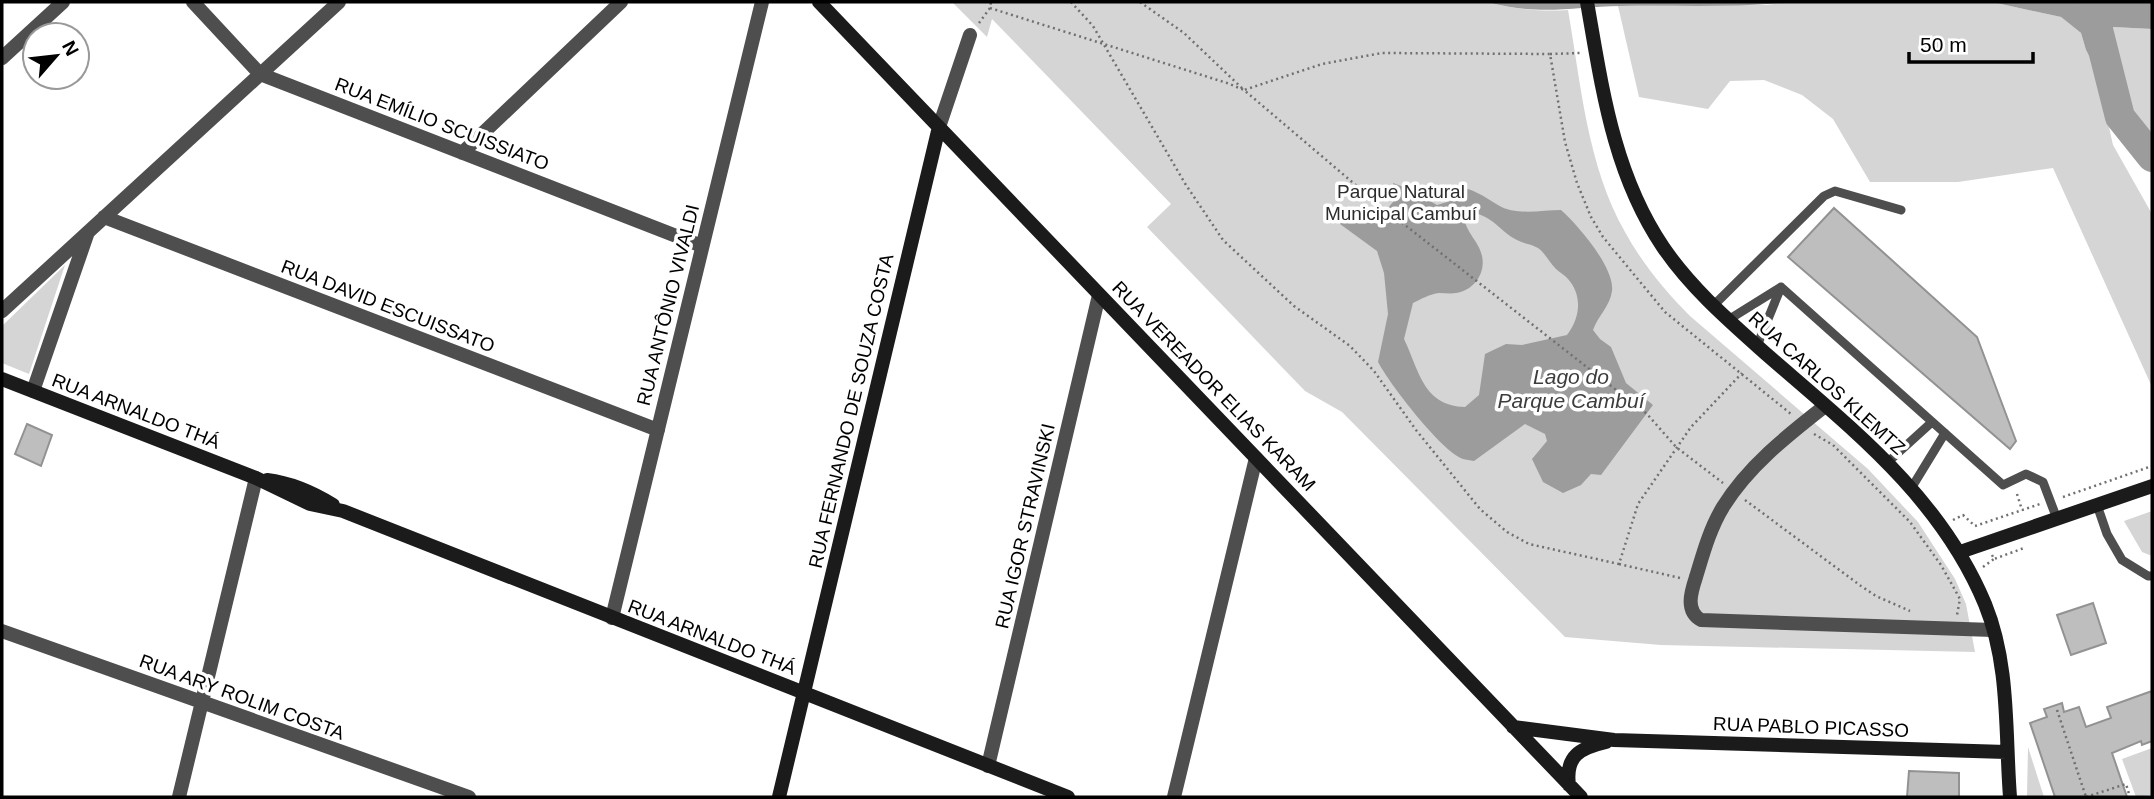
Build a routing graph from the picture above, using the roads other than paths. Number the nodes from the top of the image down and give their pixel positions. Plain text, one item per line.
1 (63, 2) edge
2 (193, 2) edge
3 (339, 2) edge
4 (621, 2) edge
5 (762, 2) edge
6 (819, 2) edge
7 (1587, 2) edge
8 (970, 35) road end
9 (2, 58) edge
10 (260, 74) junction
11 (939, 127) junction
12 (463, 153) junction
13 (1901, 211) dead end
14 (104, 217) junction
15 (89, 231) junction
16 (702, 246) junction
17 (1781, 288) junction
18 (1099, 295) junction
19 (1713, 306) junction
20 (2, 310) edge
21 (1728, 320) junction
22 (1757, 346) junction
23 (2, 379) edge
24 (33, 391) junction
25 (1825, 405) junction
26 (1932, 422) junction
27 (658, 430) junction
28 (1945, 433) junction
29 (1256, 458) junction
30 (1888, 463) junction
31 (256, 478) junction
32 (2152, 486) edge
33 (1912, 487) junction
34 (2096, 505) junction
35 (2057, 519) junction
36 (1960, 552) junction
37 (2152, 576) edge
38 (612, 618) junction
39 (1993, 630) junction
40 (2, 631) edge
41 (804, 693) junction
42 (202, 703) junction
43 (1513, 727) junction
44 (1614, 740) junction
45 (2006, 752) junction
46 (988, 766) junction
47 (1569, 785) junction
48 (179, 797) edge
49 (469, 797) edge
50 (779, 797) edge
51 (1068, 797) edge
52 (1174, 797) edge
53 (1581, 797) edge
54 (2000, 797) edge
55 (2010, 797) edge

1 - 9 street
2 - 10 street, RUA EMÍLIO SCUISSIATO
3 - 10 street
4 - 12 street
5 - 16 street, RUA ANTÔNIO VIVALDI
6 - 11 main road, RUA VEREADOR ELIAS KARAM
7 - 19 main road, RUA CARLOS KLEMTZ
8 - 11 street, RUA FERNANDO DE SOUZA COSTA
10 - 12 street, RUA EMÍLIO SCUISSIATO
10 - 14 street
11 - 18 main road, RUA VEREADOR ELIAS KARAM
11 - 41 main road, RUA FERNANDO DE SOUZA COSTA
12 - 16 street, RUA EMÍLIO SCUISSIATO
13 - 19 lane
14 - 15 street
14 - 27 street, RUA DAVID ESCUISSATO
15 - 20 street
15 - 24 street
16 - 27 street, RUA ANTÔNIO VIVALDI
17 - 21 lane
17 - 22 lane
17 - 26 lane
18 - 29 main road, RUA VEREADOR ELIAS KARAM
18 - 46 street, RUA IGOR STRAVINSKI
19 - 21 main road, RUA CARLOS KLEMTZ
21 - 22 main road, RUA CARLOS KLEMTZ
22 - 25 main road, RUA CARLOS KLEMTZ
23 - 24 main road, RUA ARNALDO THÁ
24 - 31 main road, RUA ARNALDO THÁ
25 - 30 main road, RUA CARLOS KLEMTZ
25 - 39 street
26 - 28 lane
26 - 30 lane
27 - 38 street, RUA ANTÔNIO VIVALDI
28 - 33 lane
28 - 35 lane
29 - 43 main road, RUA VEREADOR ELIAS KARAM
29 - 52 street
30 - 33 main road, RUA CARLOS KLEMTZ
31 - 38 main road, RUA ARNALDO THÁ
31 - 42 street
32 - 34 main road
33 - 36 main road, RUA CARLOS KLEMTZ
34 - 35 main road
34 - 37 lane
35 - 36 main road
36 - 39 main road, RUA CARLOS KLEMTZ
38 - 41 main road, RUA ARNALDO THÁ
39 - 45 main road, RUA CARLOS KLEMTZ
40 - 42 street, RUA ARY ROLIM COSTA
41 - 46 main road, RUA ARNALDO THÁ
41 - 50 main road, RUA FERNANDO DE SOUZA COSTA
42 - 48 street
42 - 49 street, RUA ARY ROLIM COSTA
43 - 44 main road, RUA PABLO PICASSO
43 - 47 main road, RUA VEREADOR ELIAS KARAM
44 - 45 main road, RUA PABLO PICASSO
44 - 47 main road, RUA PABLO PICASSO
45 - 54 main road, RUA CARLOS KLEMTZ
45 - 55 main road, RUA CARLOS KLEMTZ
46 - 51 main road, RUA ARNALDO THÁ
47 - 53 main road, RUA VEREADOR ELIAS KARAM

